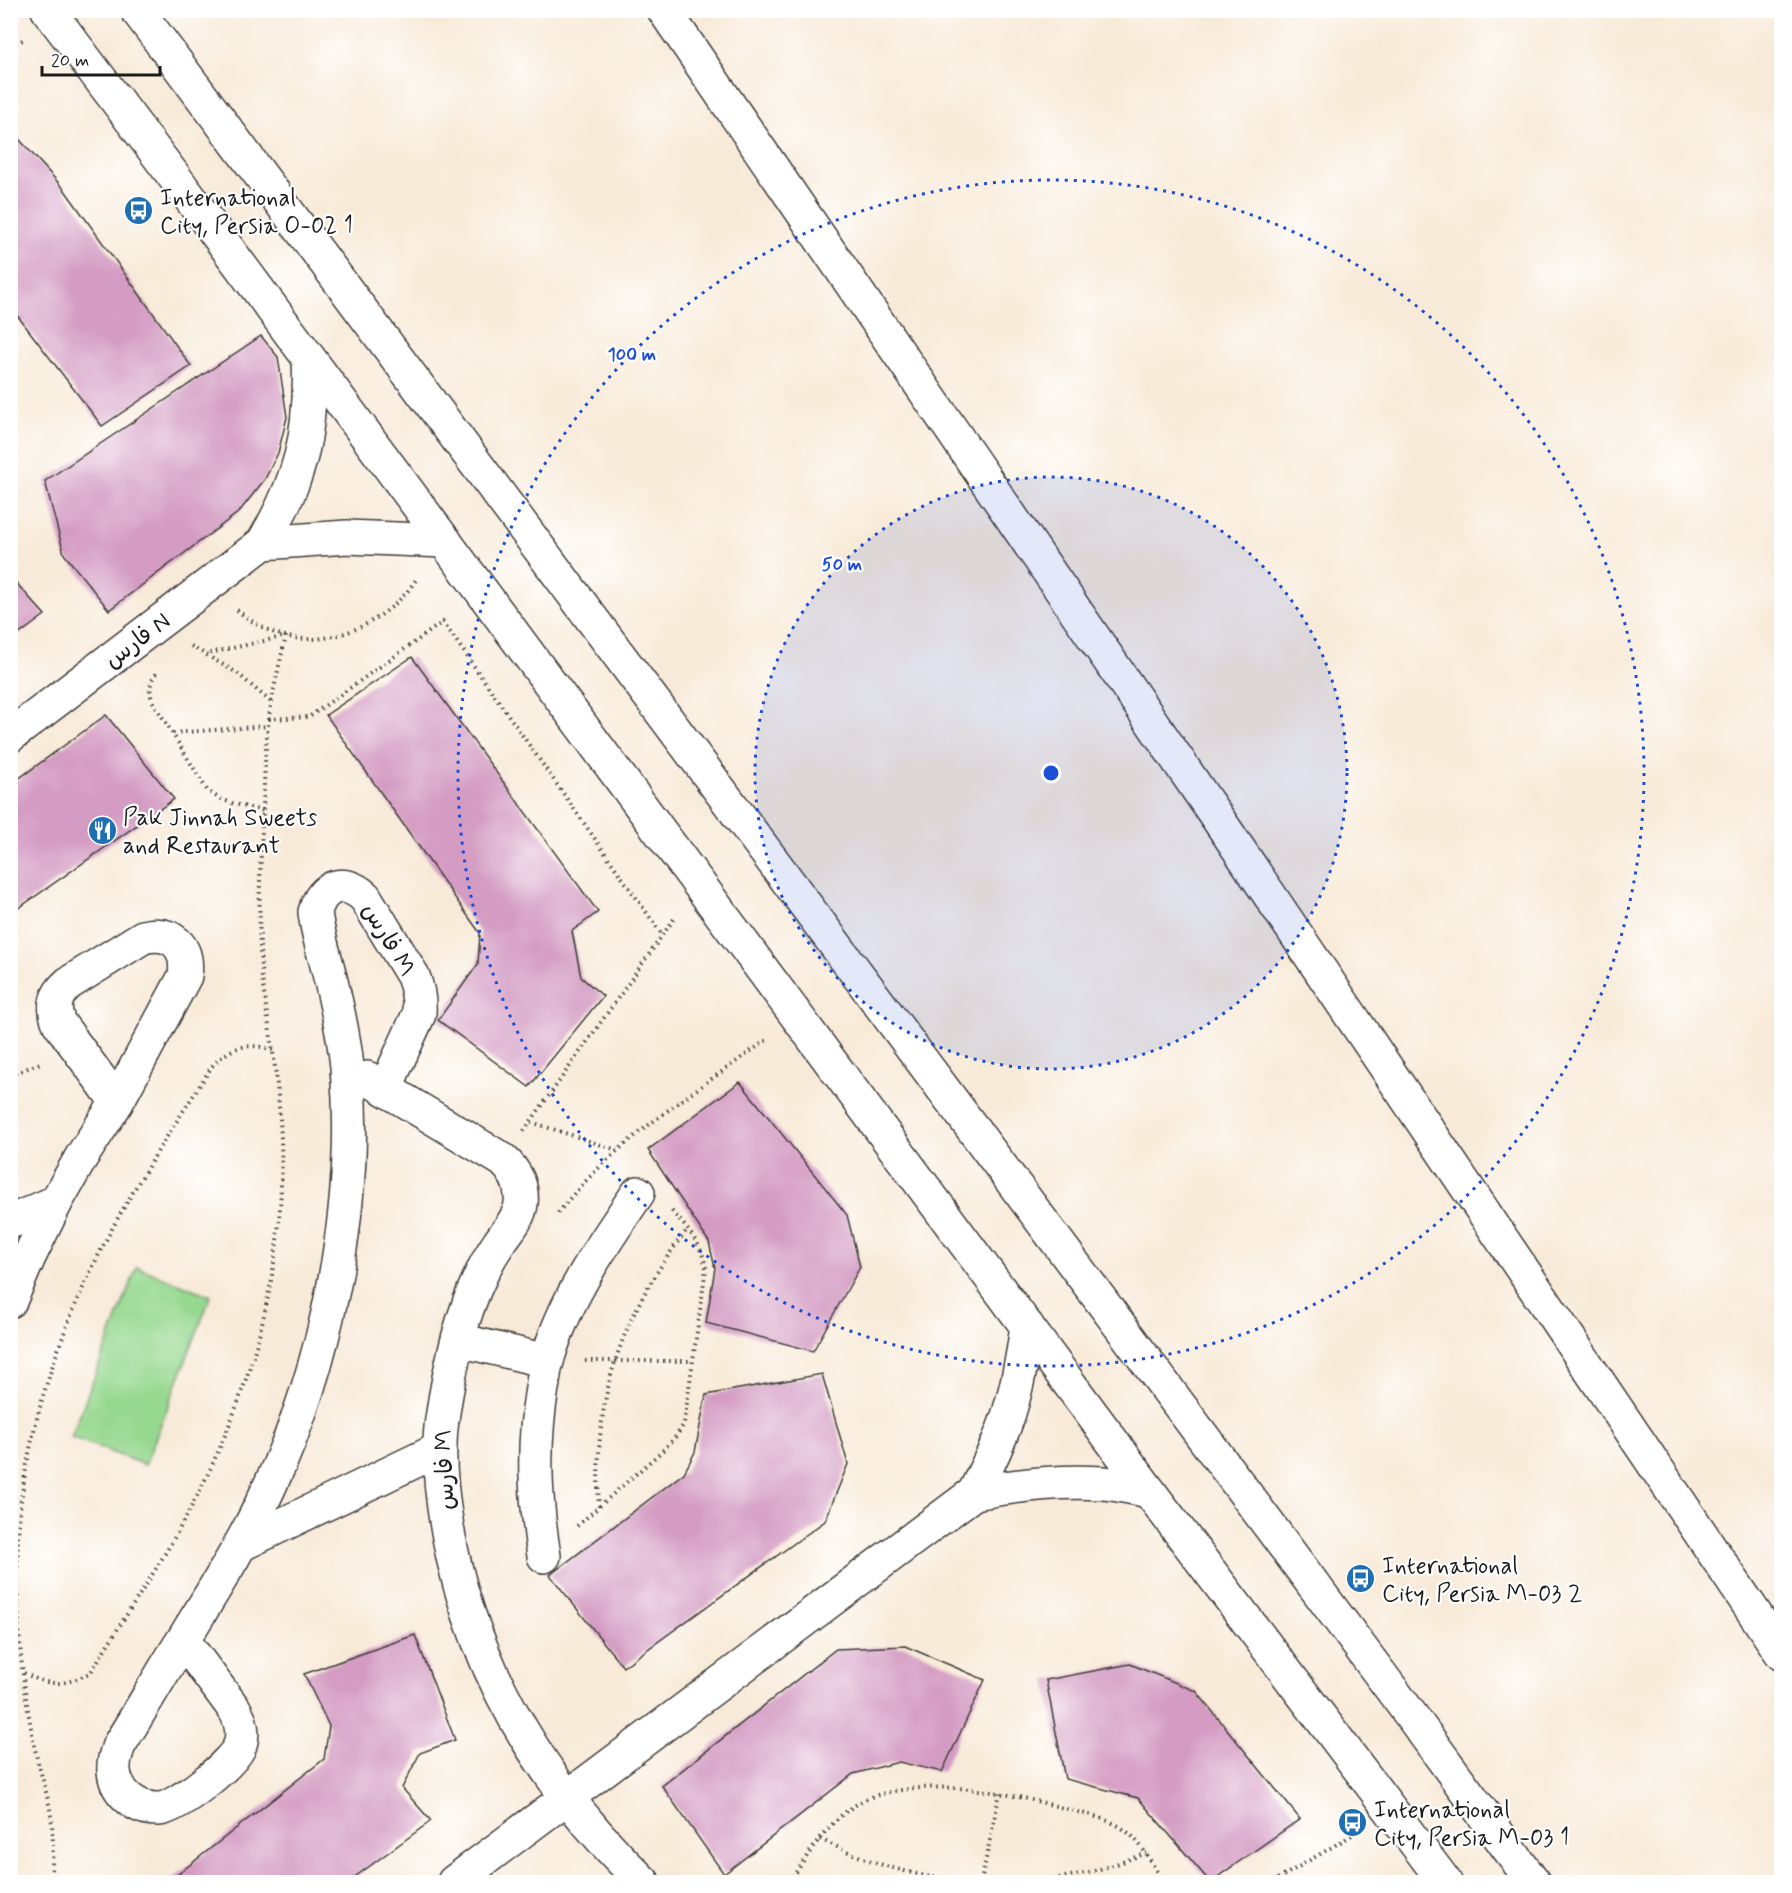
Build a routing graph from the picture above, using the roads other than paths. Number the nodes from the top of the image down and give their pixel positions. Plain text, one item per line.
1 (48, 10) edge
2 (136, 10) edge
3 (664, 10) edge
4 (309, 359) junction
5 (438, 541) junction
6 (263, 543) junction
7 (10, 736) edge
8 (347, 1066) junction
9 (385, 1089) junction
10 (117, 1102) junction
11 (638, 1193) road end
12 (56, 1202) junction
13 (10, 1222) edge
14 (10, 1301) edge
15 (1027, 1326) junction
16 (459, 1340) junction
17 (547, 1361) junction
18 (440, 1449) junction
19 (1149, 1491) junction
20 (974, 1493) junction
21 (240, 1545) junction
22 (544, 1556) road end
23 (183, 1640) junction
24 (1782, 1654) edge
25 (568, 1797) junction
26 (454, 1882) edge
27 (643, 1882) edge
28 (1445, 1882) edge
29 (1533, 1882) edge

1 - 4 street
2 - 29 street
3 - 24 street
4 - 5 street
4 - 6 street, فارس N
5 - 6 street
5 - 15 street
6 - 7 street, فارس N
8 - 9 street, فارس M
8 - 9 street, فارس M
8 - 21 street, فارس M
9 - 16 street, فارس M
10 - 10 street
10 - 12 street
11 - 17 street
12 - 13 street
12 - 14 street
15 - 19 street
15 - 20 street
16 - 17 street
16 - 18 street, فارس M
17 - 22 street
18 - 21 street
18 - 25 street, فارس M
19 - 20 street
19 - 28 street
20 - 25 street
21 - 23 street, فارس M
23 - 23 street, فارس M
25 - 26 street
25 - 27 street, فارس M

